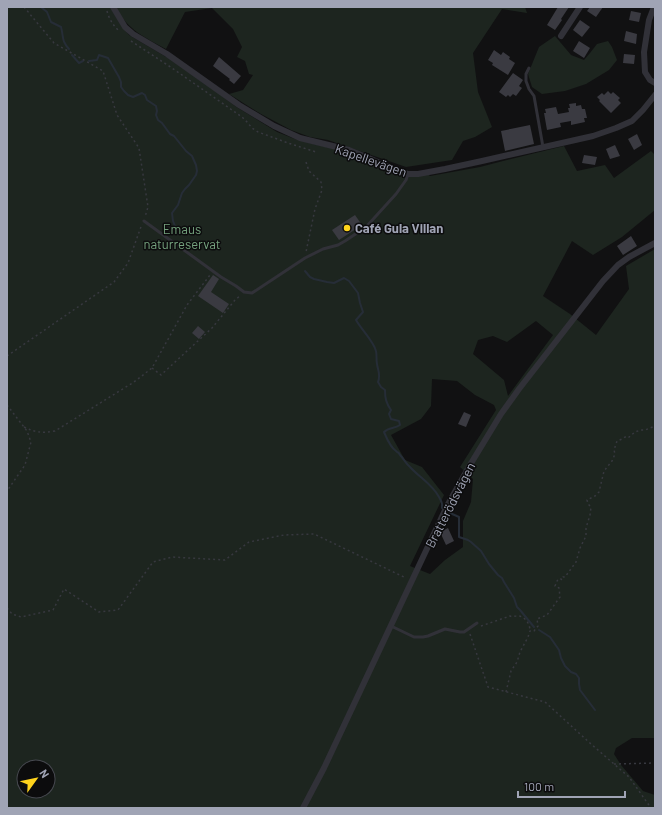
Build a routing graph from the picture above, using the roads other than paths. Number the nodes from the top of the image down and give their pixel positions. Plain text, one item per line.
1 (113, 7) edge
2 (580, 7) edge
3 (654, 7) edge
4 (561, 36) dead end
5 (529, 68) dead end
6 (655, 83) edge
7 (655, 95) edge
8 (543, 147) junction
9 (408, 174) junction
10 (144, 221) road end
11 (655, 243) edge
12 (478, 623) road end
13 (391, 626) junction
14 (303, 808) edge

1 - 9 street, Kapellevägen
2 - 4 street
3 - 6 street
5 - 8 lane
7 - 8 street, Kapellevägen
8 - 9 street, Kapellevägen
9 - 10 lane
11 - 13 street, Bratterödsvägen
12 - 13 lane
13 - 14 street, Bratterödsvägen

